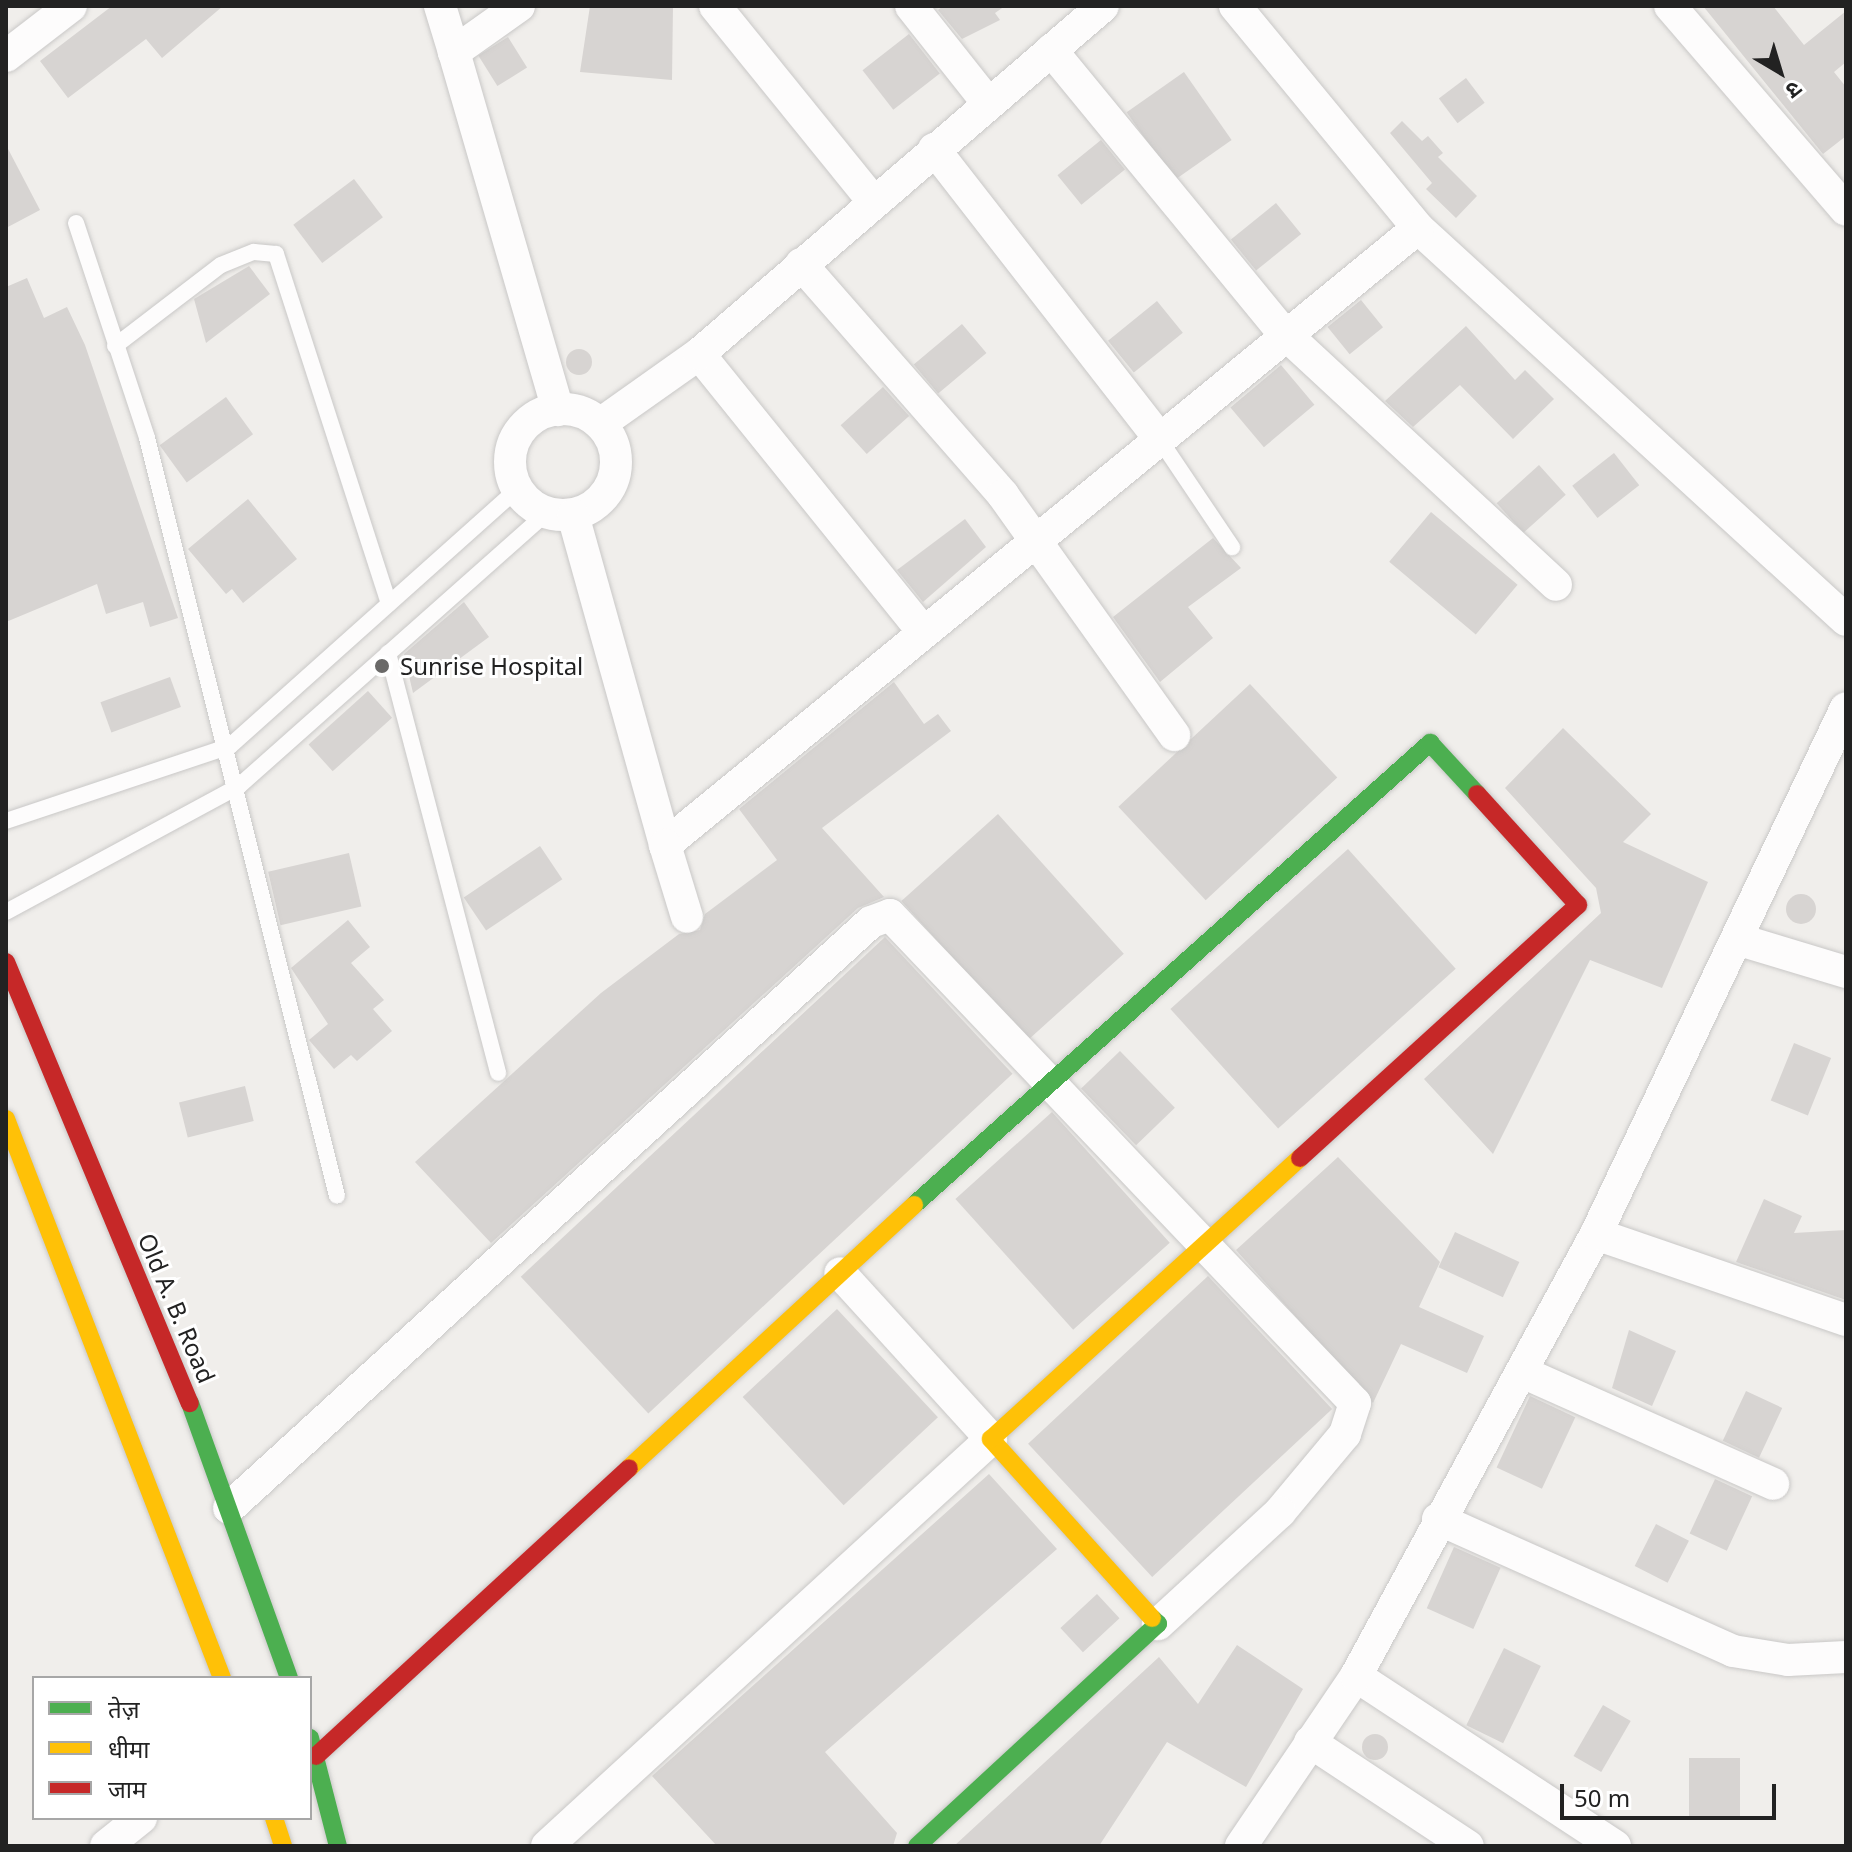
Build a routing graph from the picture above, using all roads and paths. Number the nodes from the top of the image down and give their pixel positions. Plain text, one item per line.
1 (71, 6) edge
2 (440, 6) edge
3 (519, 6) edge
4 (715, 6) edge
5 (911, 6) edge
6 (1103, 6) edge
7 (1235, 6) edge
8 (1670, 6) edge
9 (1051, 50) junction
10 (454, 52) junction
11 (6, 56) edge
12 (988, 103) junction
13 (934, 149) junction
14 (873, 201) junction
15 (1846, 210) edge
16 (76, 223) dead end
17 (1418, 228) junction
18 (801, 264) junction
19 (1283, 332) junction
20 (115, 346) junction
21 (699, 354) junction
22 (558, 410) junction
23 (600, 424) junction
24 (1157, 435) junction
25 (517, 489) junction
26 (559, 514) junction
27 (1035, 536) junction
28 (1232, 547) dead end
29 (1556, 585) dead end
30 (389, 603) junction
31 (1846, 620) edge
32 (923, 632) junction
33 (388, 653) junction
34 (1846, 708) edge
35 (1174, 735) dead end
36 (230, 746) junction
37 (239, 786) junction
38 (6, 821) edge
39 (665, 845) junction
40 (6, 912) edge
41 (687, 917) dead end
42 (1740, 940) junction
43 (6, 962) edge
44 (1846, 972) edge
45 (498, 1073) dead end
46 (1044, 1085) junction
47 (6, 1119) edge
48 (337, 1196) dead end
49 (1596, 1234) junction
50 (1199, 1246) junction
51 (840, 1273) junction
52 (1846, 1320) edge
53 (161, 1332) junction
54 (137, 1339) dead end
55 (1522, 1372) junction
56 (991, 1439) junction
57 (1773, 1484) dead end
58 (229, 1508) junction
59 (1438, 1519) junction
60 (1158, 1624) junction
61 (1846, 1657) edge
62 (221, 1676) edge
63 (288, 1676) edge
64 (1356, 1676) junction
65 (1310, 1742) junction
66 (313, 1747) edge
67 (138, 1820) edge
68 (275, 1820) edge
69 (106, 1846) edge
70 (283, 1846) edge
71 (338, 1846) edge
72 (547, 1846) edge
73 (917, 1846) edge
74 (1241, 1846) edge
75 (1468, 1846) edge
76 (1615, 1846) edge

1 - 11 street
2 - 10 street
3 - 10 street
4 - 14 street
5 - 12 street
6 - 9 street
7 - 17 street
8 - 15 street
9 - 12 street
9 - 19 street
10 - 22 street
12 - 13 street
13 - 14 street
13 - 24 street
14 - 18 street
16 - 20 lane
17 - 19 street
17 - 31 street
18 - 21 street
18 - 27 street
19 - 24 street
19 - 29 street
20 - 30 lane
20 - 36 lane
21 - 23 street
21 - 32 street
22 - 23 street
22 - 25 street
23 - 26 street
24 - 27 street
24 - 28 lane
25 - 26 street
25 - 30 lane
26 - 33 lane
26 - 39 street
27 - 32 street
27 - 35 street
30 - 36 lane
32 - 39 street
33 - 37 lane
33 - 45 lane
34 - 42 street
36 - 37 lane
36 - 38 lane
37 - 40 lane
37 - 48 lane
39 - 41 street
42 - 44 street
42 - 49 street
43 - 53 street, Old A. B. Road
46 - 50 street
46 - 50 street
46 - 51 street
46 - 58 street
47 - 62 street
49 - 52 street
49 - 55 street
50 - 56 street
50 - 60 street
51 - 56 street
51 - 66 street
53 - 54 street
53 - 58 street, Old A. B. Road
55 - 57 street
55 - 59 street
56 - 60 street
56 - 72 street
58 - 63 street, Old A. B. Road
59 - 61 street
59 - 64 street
60 - 73 street
64 - 65 street
64 - 76 street
65 - 74 street
65 - 75 street
66 - 71 street
67 - 69 street
68 - 70 street

